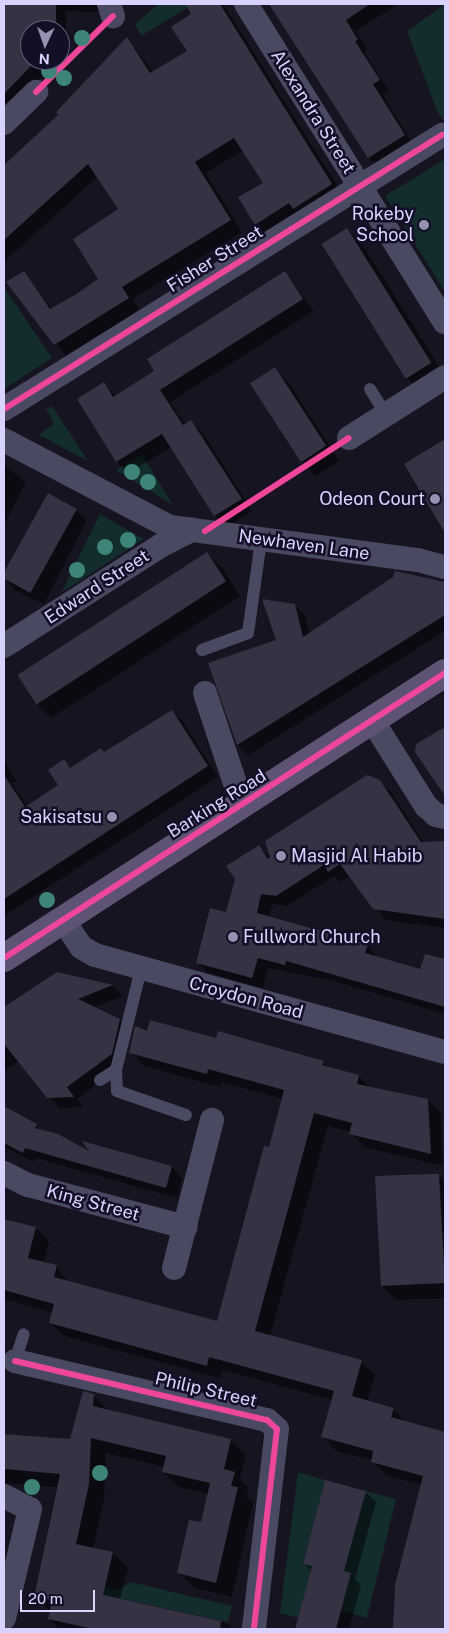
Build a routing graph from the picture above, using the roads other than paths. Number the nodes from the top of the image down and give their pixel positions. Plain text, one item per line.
1 (246, 4) edge
2 (36, 92) dead end
3 (4, 123) edge
4 (442, 135) dead end
5 (359, 187) junction
6 (445, 322) edge
7 (445, 377) edge
8 (370, 389) dead end
9 (4, 409) edge
10 (386, 415) junction
11 (349, 438) dead end
12 (4, 440) edge
13 (192, 530) junction
14 (261, 540) junction
15 (445, 567) edge
16 (4, 646) edge
17 (202, 650) dead end
18 (445, 673) edge
19 (205, 693) dead end
20 (372, 720) junction
21 (248, 802) junction
22 (445, 817) edge
23 (63, 920) junction
24 (4, 958) edge
25 (141, 969) junction
26 (445, 1052) edge
27 (116, 1070) junction
28 (100, 1080) dead end
29 (186, 1115) dead end
30 (212, 1120) dead end
31 (4, 1173) edge
32 (185, 1227) junction
33 (174, 1268) dead end
34 (24, 1334) dead end
35 (15, 1362) joint
36 (4, 1496) edge
37 (4, 1618) edge
38 (254, 1629) edge

1 - 5 street, Alexandra Street
2 - 3 street
4 - 5 street, Fisher Street
5 - 6 street, Alexandra Street
5 - 9 street, Fisher Street
7 - 10 street
8 - 10 lane
10 - 11 street
12 - 13 street, Newhaven Lane
13 - 14 street, Newhaven Lane
13 - 16 street, Edward Street
14 - 15 street, Newhaven Lane
14 - 17 lane
18 - 20 main road, Barking Road
19 - 21 street
20 - 21 main road, Barking Road
20 - 22 street
21 - 23 main road, Barking Road
23 - 24 main road, Barking Road
23 - 25 street, Croydon Road
25 - 26 street, Croydon Road
25 - 27 lane
27 - 28 lane
27 - 29 lane
30 - 32 street
31 - 32 street, King Street
32 - 33 street
34 - 35 lane
35 - 38 street, Philip Street
36 - 37 street

